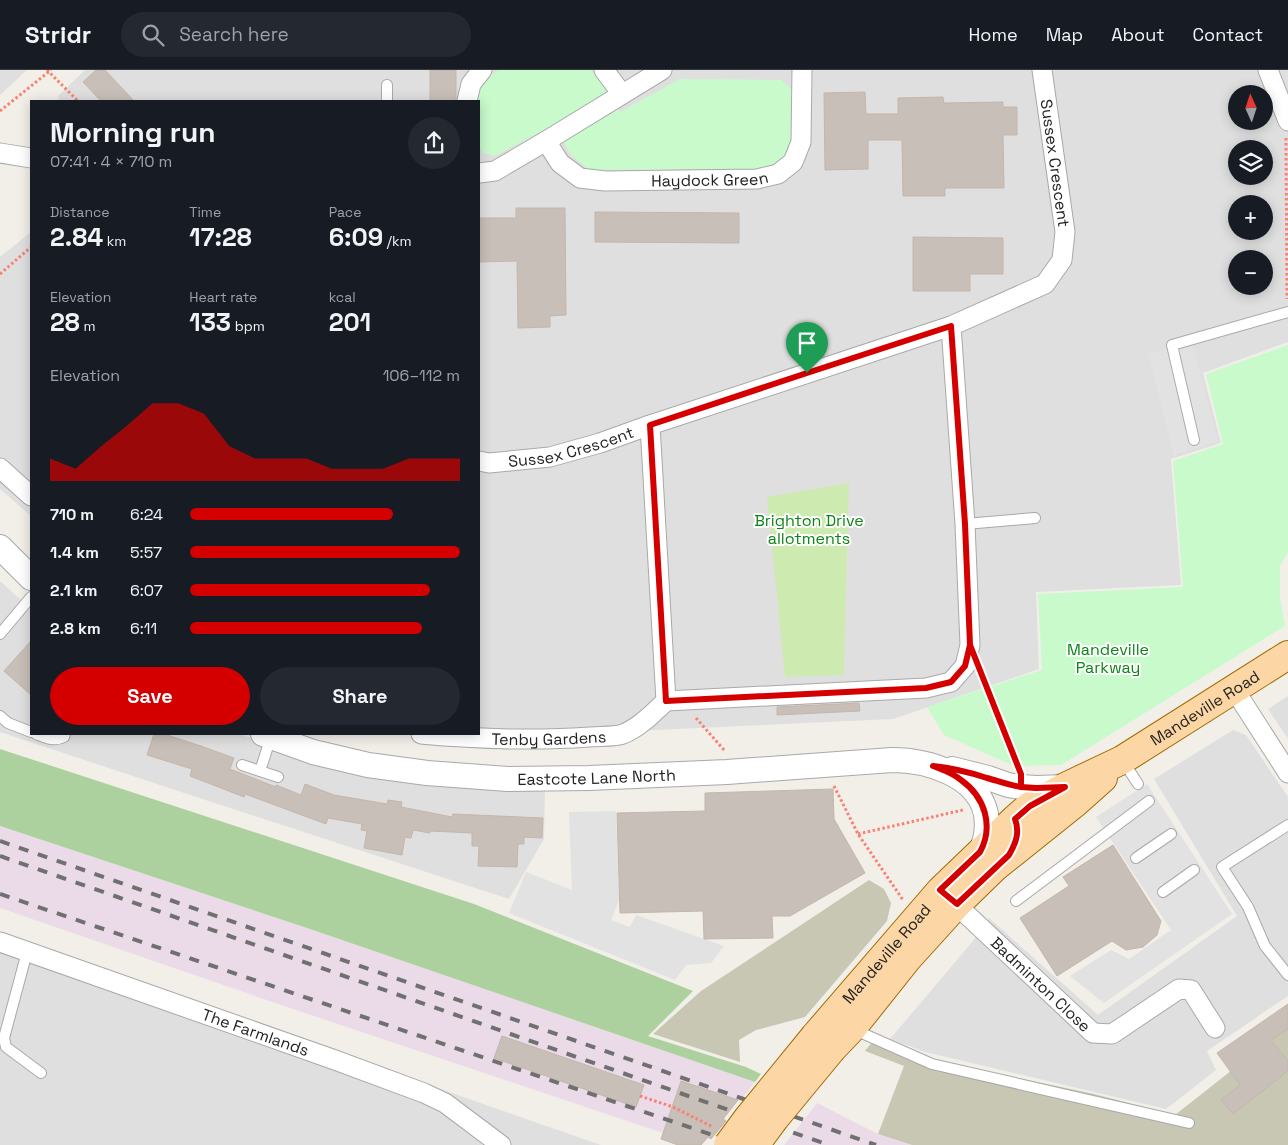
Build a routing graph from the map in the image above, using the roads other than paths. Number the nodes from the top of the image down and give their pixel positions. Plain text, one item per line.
1 (482, 70) edge
2 (604, 70) edge
3 (662, 70) edge
4 (802, 70) edge
5 (1042, 70) edge
6 (1268, 70) edge
7 (387, 85) dead end
8 (622, 94) junction
9 (387, 100) edge
10 (467, 100) edge
11 (1287, 118) edge
12 (546, 141) junction
13 (0, 153) edge
14 (30, 158) edge
15 (480, 173) edge
16 (1287, 312) edge
17 (951, 326) junction
18 (650, 425) junction
19 (1194, 440) dead end
20 (480, 460) edge
21 (0, 468) edge
22 (30, 495) edge
23 (1035, 518) dead end
24 (965, 524) junction
25 (0, 547) edge
26 (30, 577) edge
27 (30, 598) edge
28 (0, 634) edge
29 (1288, 655) edge
30 (1234, 689) junction
31 (674, 701) junction
32 (0, 716) edge
33 (30, 732) edge
34 (39, 735) edge
35 (65, 735) edge
36 (267, 735) edge
37 (431, 735) edge
38 (1122, 760) junction
39 (242, 764) dead end
40 (933, 766) junction
41 (260, 771) junction
42 (968, 772) junction
43 (1288, 772) edge
44 (278, 777) dead end
45 (1138, 784) dead end
46 (1065, 787) junction
47 (981, 802) junction
48 (1150, 802) dead end
49 (1288, 825) edge
50 (1012, 834) junction
51 (1171, 834) dead end
52 (980, 852) junction
53 (1136, 858) dead end
54 (1194, 870) dead end
55 (1163, 892) dead end
56 (949, 897) junction
57 (1016, 901) dead end
58 (0, 942) edge
59 (27, 952) junction
60 (1288, 975) edge
61 (852, 1027) junction
62 (1215, 1028) dead end
63 (824, 1042) junction
64 (41, 1073) dead end
65 (1189, 1124) dead end
66 (723, 1137) edge
67 (501, 1145) edge
68 (755, 1145) edge

1 - 10 street
2 - 8 street
3 - 8 street
4 - 12 street, Haydock Green
5 - 17 street, Sussex Crescent
6 - 11 street
7 - 9 lane
8 - 12 street
12 - 15 street
13 - 14 street
16 - 19 lane
17 - 18 street, Sussex Crescent
17 - 24 street
18 - 20 street, Sussex Crescent
18 - 31 street
21 - 22 street
23 - 24 lane
24 - 31 street
25 - 26 street
27 - 28 lane
29 - 30 main road, Mandeville Road
30 - 38 main road, Mandeville Road
30 - 43 street
31 - 37 street, Tenby Gardens
32 - 33 lane
34 - 35 lane
36 - 40 street, Eastcote Lane North
36 - 41 lane
38 - 45 lane
38 - 46 main road, Mandeville Road
38 - 50 main road, Mandeville Road
39 - 41 lane
40 - 42 street, Eastcote Lane North
40 - 47 street, Eastcote Lane North
41 - 44 lane
42 - 46 street, Eastcote Lane North
42 - 50 street, Eastcote Lane North
46 - 50 main road, Mandeville Road
47 - 50 street, Eastcote Lane North
47 - 52 street
48 - 57 lane
49 - 60 lane
50 - 52 main road, Mandeville Road
50 - 56 main road, Mandeville Road
51 - 53 lane
52 - 56 main road, Mandeville Road
54 - 55 lane
56 - 61 main road, Mandeville Road
56 - 62 street, Badminton Close
56 - 63 main road, Mandeville Road
58 - 59 street, The Farmlands
59 - 64 lane
59 - 67 street, The Farmlands
61 - 63 main road, Mandeville Road
61 - 65 lane
63 - 66 main road, Mandeville Road, bridge
63 - 68 main road, Mandeville Road, bridge

